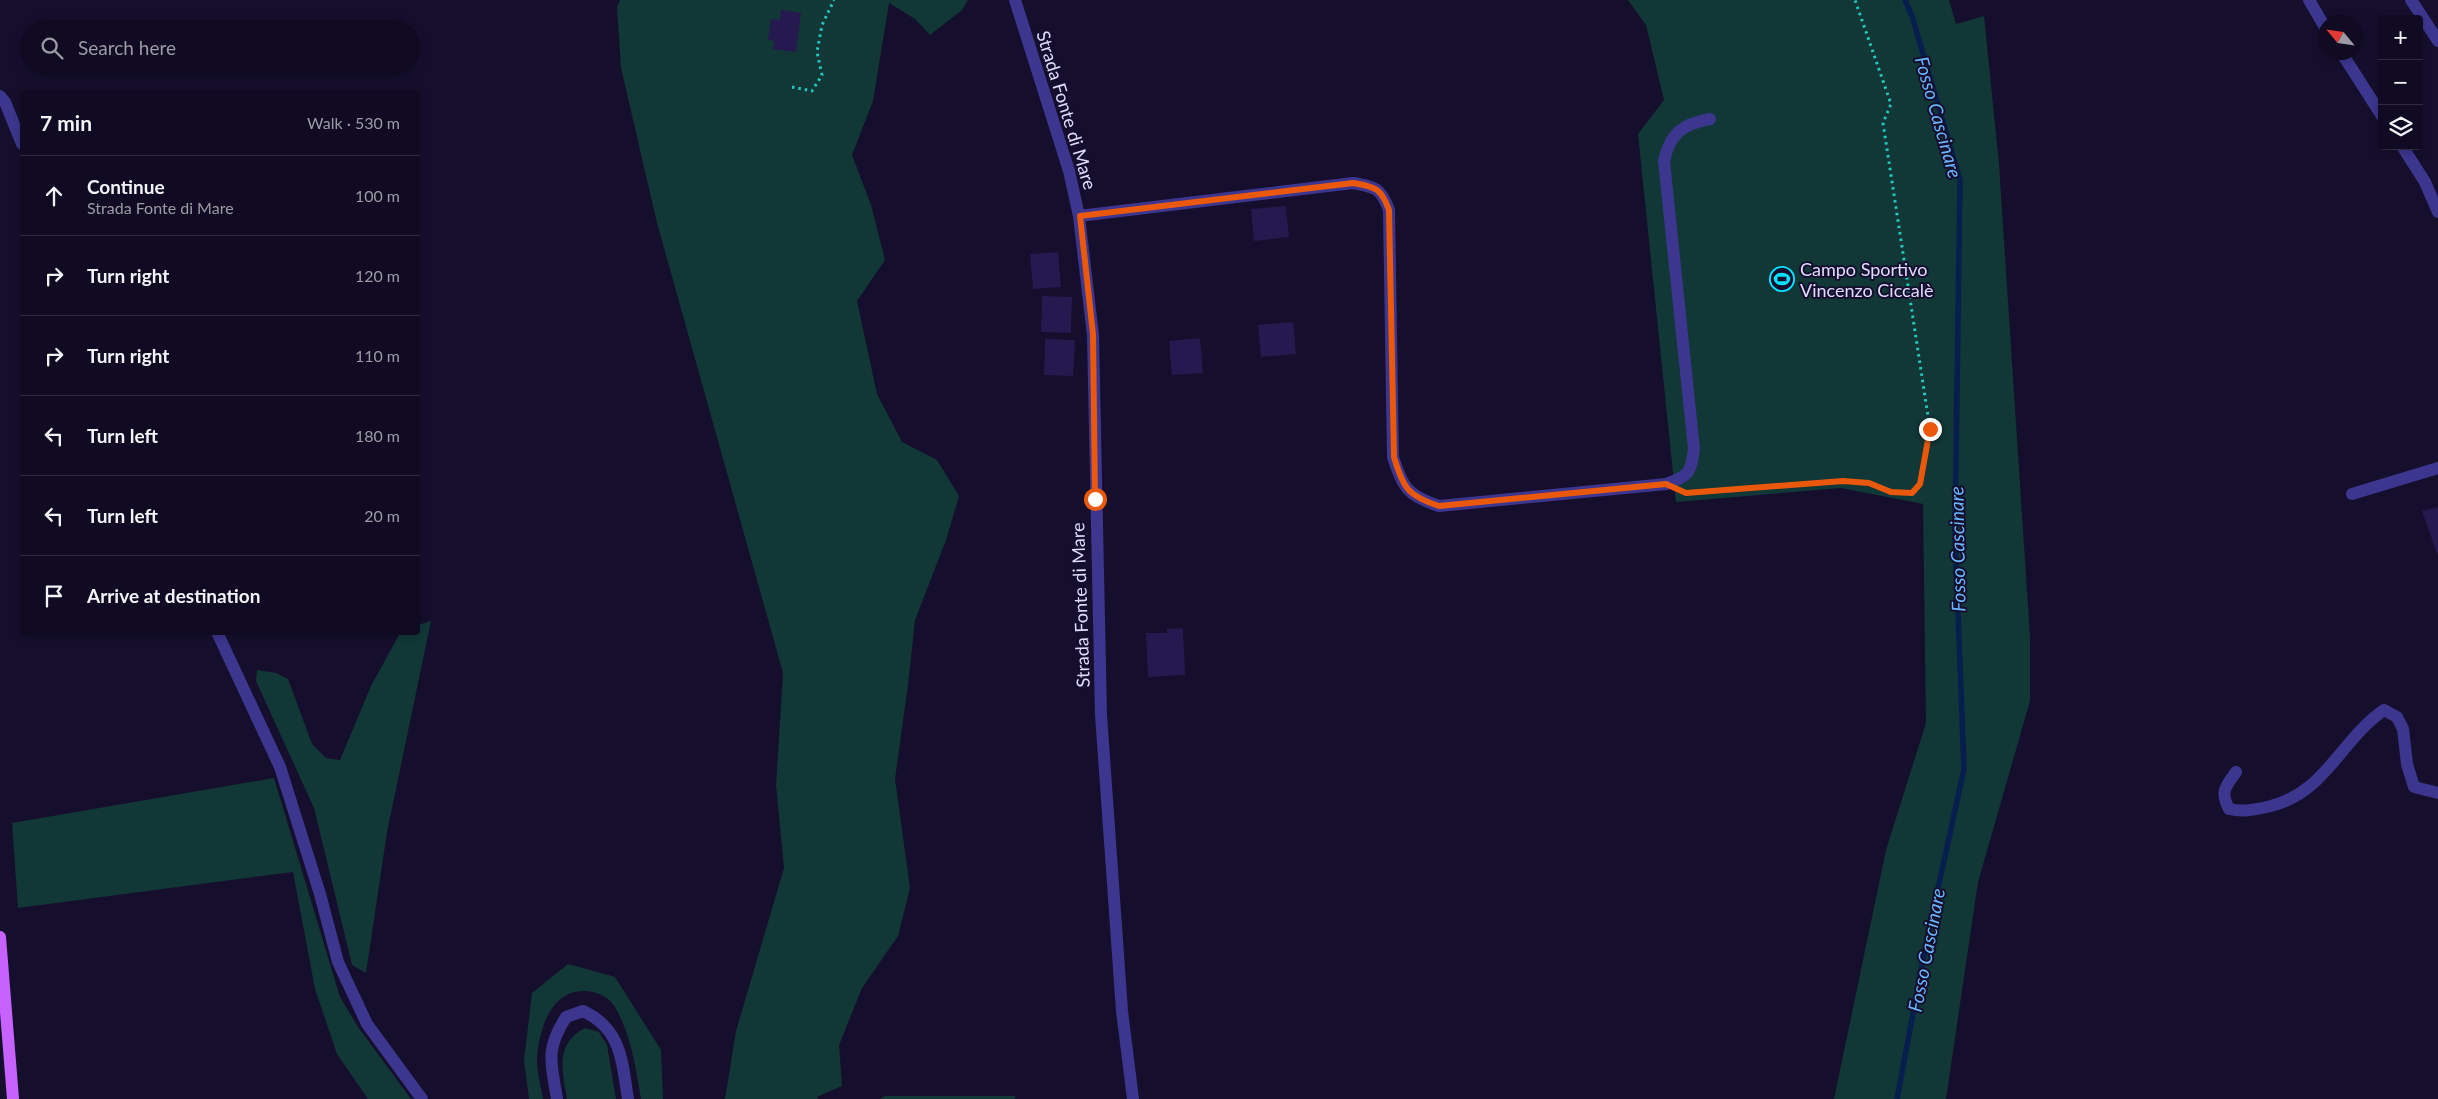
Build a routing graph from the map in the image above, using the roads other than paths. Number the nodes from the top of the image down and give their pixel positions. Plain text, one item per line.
1 (1015, 0) edge
2 (2309, 0) edge
3 (2411, 0) edge
4 (2318, 15) edge
5 (2438, 41) edge
6 (2346, 60) edge
7 (0, 96) edge
8 (2378, 110) edge
9 (1710, 119) dead end
10 (20, 139) edge
11 (2405, 150) edge
12 (2438, 212) edge
13 (1080, 216) junction
14 (2438, 468) edge
15 (2352, 494) dead end
16 (218, 635) edge
17 (2236, 772) dead end
18 (2438, 793) edge
19 (0, 937) edge
20 (13, 1099) edge
21 (422, 1099) edge
22 (556, 1099) edge
23 (628, 1099) edge
24 (1133, 1099) edge

1 - 13 street, Strada Fonte di Mare
2 - 4 street
3 - 5 street
6 - 8 street
7 - 10 street
9 - 13 street
11 - 12 street
13 - 24 street, Strada Fonte di Mare
14 - 15 street
16 - 21 street
17 - 18 street
19 - 20 main road
22 - 23 street

